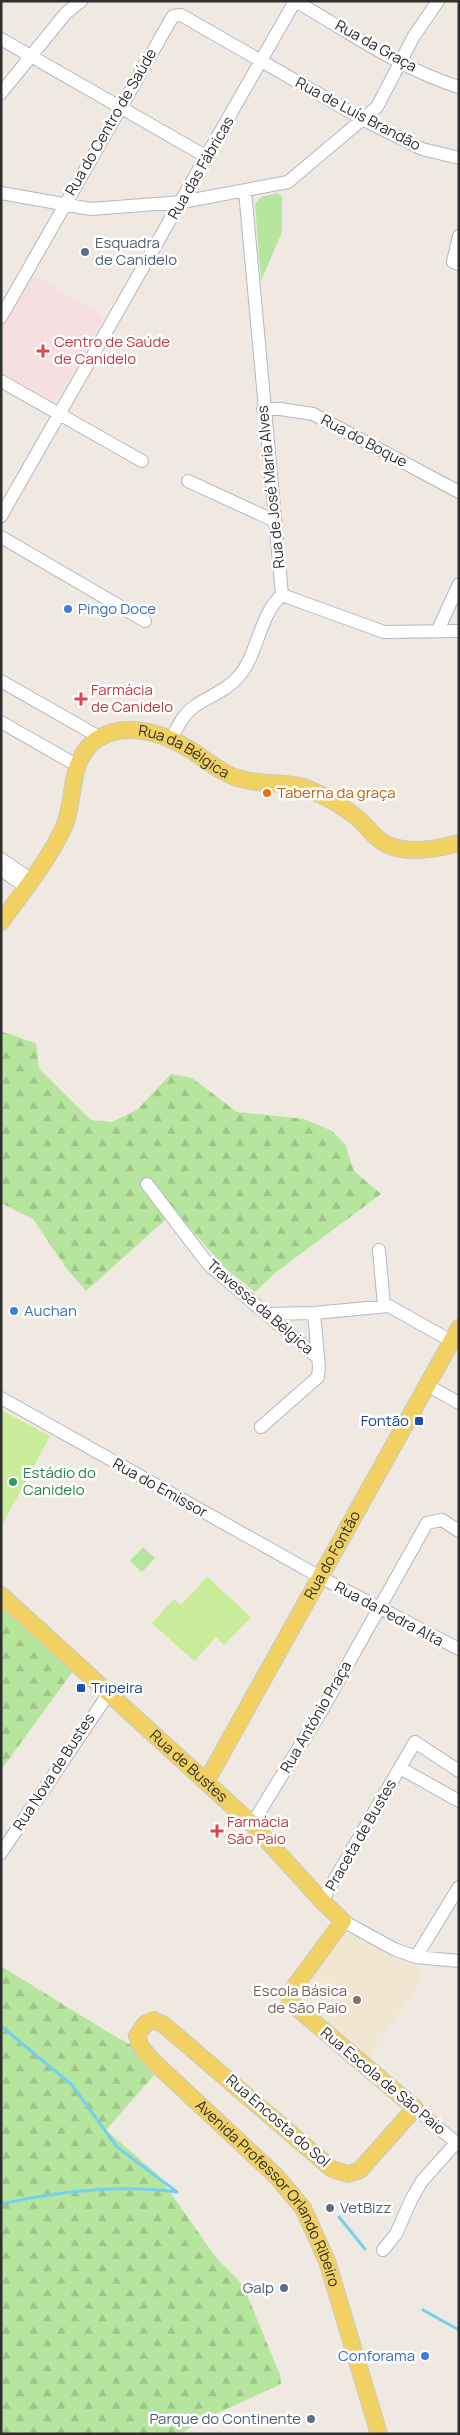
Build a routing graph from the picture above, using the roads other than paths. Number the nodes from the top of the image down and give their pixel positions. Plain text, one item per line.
1 (81, 1) edge
2 (295, 1) edge
3 (438, 1) edge
4 (1, 39) edge
5 (32, 56) junction
6 (261, 61) junction
7 (400, 61) junction
8 (459, 86) edge
9 (1, 93) edge
10 (120, 107) junction
11 (364, 120) junction
12 (207, 157) junction
13 (459, 158) edge
14 (245, 191) junction
15 (1, 193) edge
16 (182, 202) junction
17 (64, 205) junction
18 (459, 236) edge
19 (459, 264) edge
20 (1, 316) edge
21 (1, 381) edge
22 (263, 409) junction
23 (58, 415) junction
24 (142, 461) dead end
25 (188, 480) dead end
26 (459, 492) edge
27 (1, 516) edge
28 (275, 521) junction
29 (1, 537) edge
30 (459, 584) edge
31 (282, 596) junction
32 (145, 621) dead end
33 (438, 630) junction
34 (459, 631) edge
35 (1, 681) edge
36 (1, 722) edge
37 (101, 738) junction
38 (171, 740) junction
39 (78, 766) junction
40 (459, 843) edge
41 (1, 859) edge
42 (1, 870) edge
43 (29, 884) junction
44 (1, 922) edge
45 (147, 1184) dead end
46 (379, 1250) dead end
47 (384, 1306) junction
48 (314, 1313) junction
49 (268, 1314) junction
50 (455, 1335) edge
51 (318, 1358) junction
52 (427, 1385) junction
53 (1, 1398) edge
54 (459, 1403) edge
55 (261, 1427) dead end
56 (459, 1531) edge
57 (320, 1577) junction
58 (1, 1595) edge
59 (378, 1609) junction
60 (457, 1646) edge
61 (109, 1693) junction
62 (400, 1768) junction
63 (459, 1771) edge
64 (204, 1781) junction
65 (459, 1801) edge
66 (252, 1824) junction
67 (1, 1853) edge
68 (459, 1887) edge
69 (322, 1902) junction
70 (343, 1921) junction
71 (416, 1957) junction
72 (459, 1961) edge
73 (136, 2036) joint
74 (415, 2108) junction
75 (457, 2144) edge
76 (383, 2250) dead end
77 (360, 2376) junction
78 (371, 2434) edge
79 (379, 2434) edge

1 - 5 street
2 - 6 street, Rua das Fábricas
2 - 7 street, Rua da Graça
3 - 7 street
4 - 5 street
5 - 9 street
5 - 10 street
6 - 10 street, Rua do Centro de Saúde
6 - 11 street, Rua de Luís Brandão
6 - 12 street, Rua das Fábricas
7 - 8 street, Rua da Graça
7 - 11 street
10 - 12 street
10 - 17 street, Rua do Centro de Saúde
11 - 13 street, Rua de Luís Brandão
11 - 14 street
12 - 16 street, Rua das Fábricas
14 - 16 street
14 - 22 street, Rua de José Maria Alves
15 - 17 street
16 - 17 street
16 - 23 street, Rua das Fábricas
17 - 20 street, Rua do Centro de Saúde
18 - 19 street
21 - 23 street
22 - 26 street, Rua do Boque
22 - 28 street, Rua de José Maria Alves
23 - 24 street
23 - 27 street, Rua das Fábricas
25 - 28 street
28 - 31 street, Rua de José Maria Alves
29 - 32 street
30 - 33 street
31 - 33 street
31 - 38 street
33 - 34 street
35 - 37 street
36 - 39 street
37 - 38 main road, Rua da Bélgica
37 - 39 main road, Rua da Bélgica
38 - 40 main road, Rua da Bélgica
39 - 43 main road, Rua da Bélgica
41 - 43 street
42 - 43 street
43 - 44 main road, Rua da Bélgica
45 - 49 street, Travessa da Bélgica
46 - 47 street
47 - 48 street
47 - 50 street
48 - 49 street
48 - 51 street
49 - 51 street, Travessa da Bélgica
50 - 52 main road, Rua do Fontão
51 - 55 street
52 - 54 street
52 - 57 main road, Rua do Fontão
53 - 57 street, Rua do Emissor
56 - 59 street, Rua António Praça
57 - 59 street, Rua da Pedra Alta
57 - 64 main road, Rua do Fontão
58 - 61 main road, Rua de Bustes
59 - 60 street, Rua da Pedra Alta
59 - 66 street, Rua António Praça
61 - 64 main road, Rua de Bustes
61 - 67 street, Rua Nova de Bustes
62 - 63 street, Praceta de Bustes
62 - 65 street, Praceta de Bustes
62 - 69 street, Praceta de Bustes
64 - 66 main road, Rua de Bustes
66 - 69 main road, Rua de Bustes
68 - 71 street
69 - 70 main road, Rua de Bustes
70 - 71 street, Rua de Bustes
70 - 74 main road, Rua Escola de São Paio
71 - 72 street, Rua de Bustes
73 - 74 main road, Rua Encosta do Sol
73 - 77 main road, Avenida Professor Orlando Ribeiro
74 - 75 street, Rua Escola de São Paio
75 - 76 street
77 - 78 main road, Avenida Professor Orlando Ribeiro
77 - 79 main road, Avenida Professor Orlando Ribeiro

